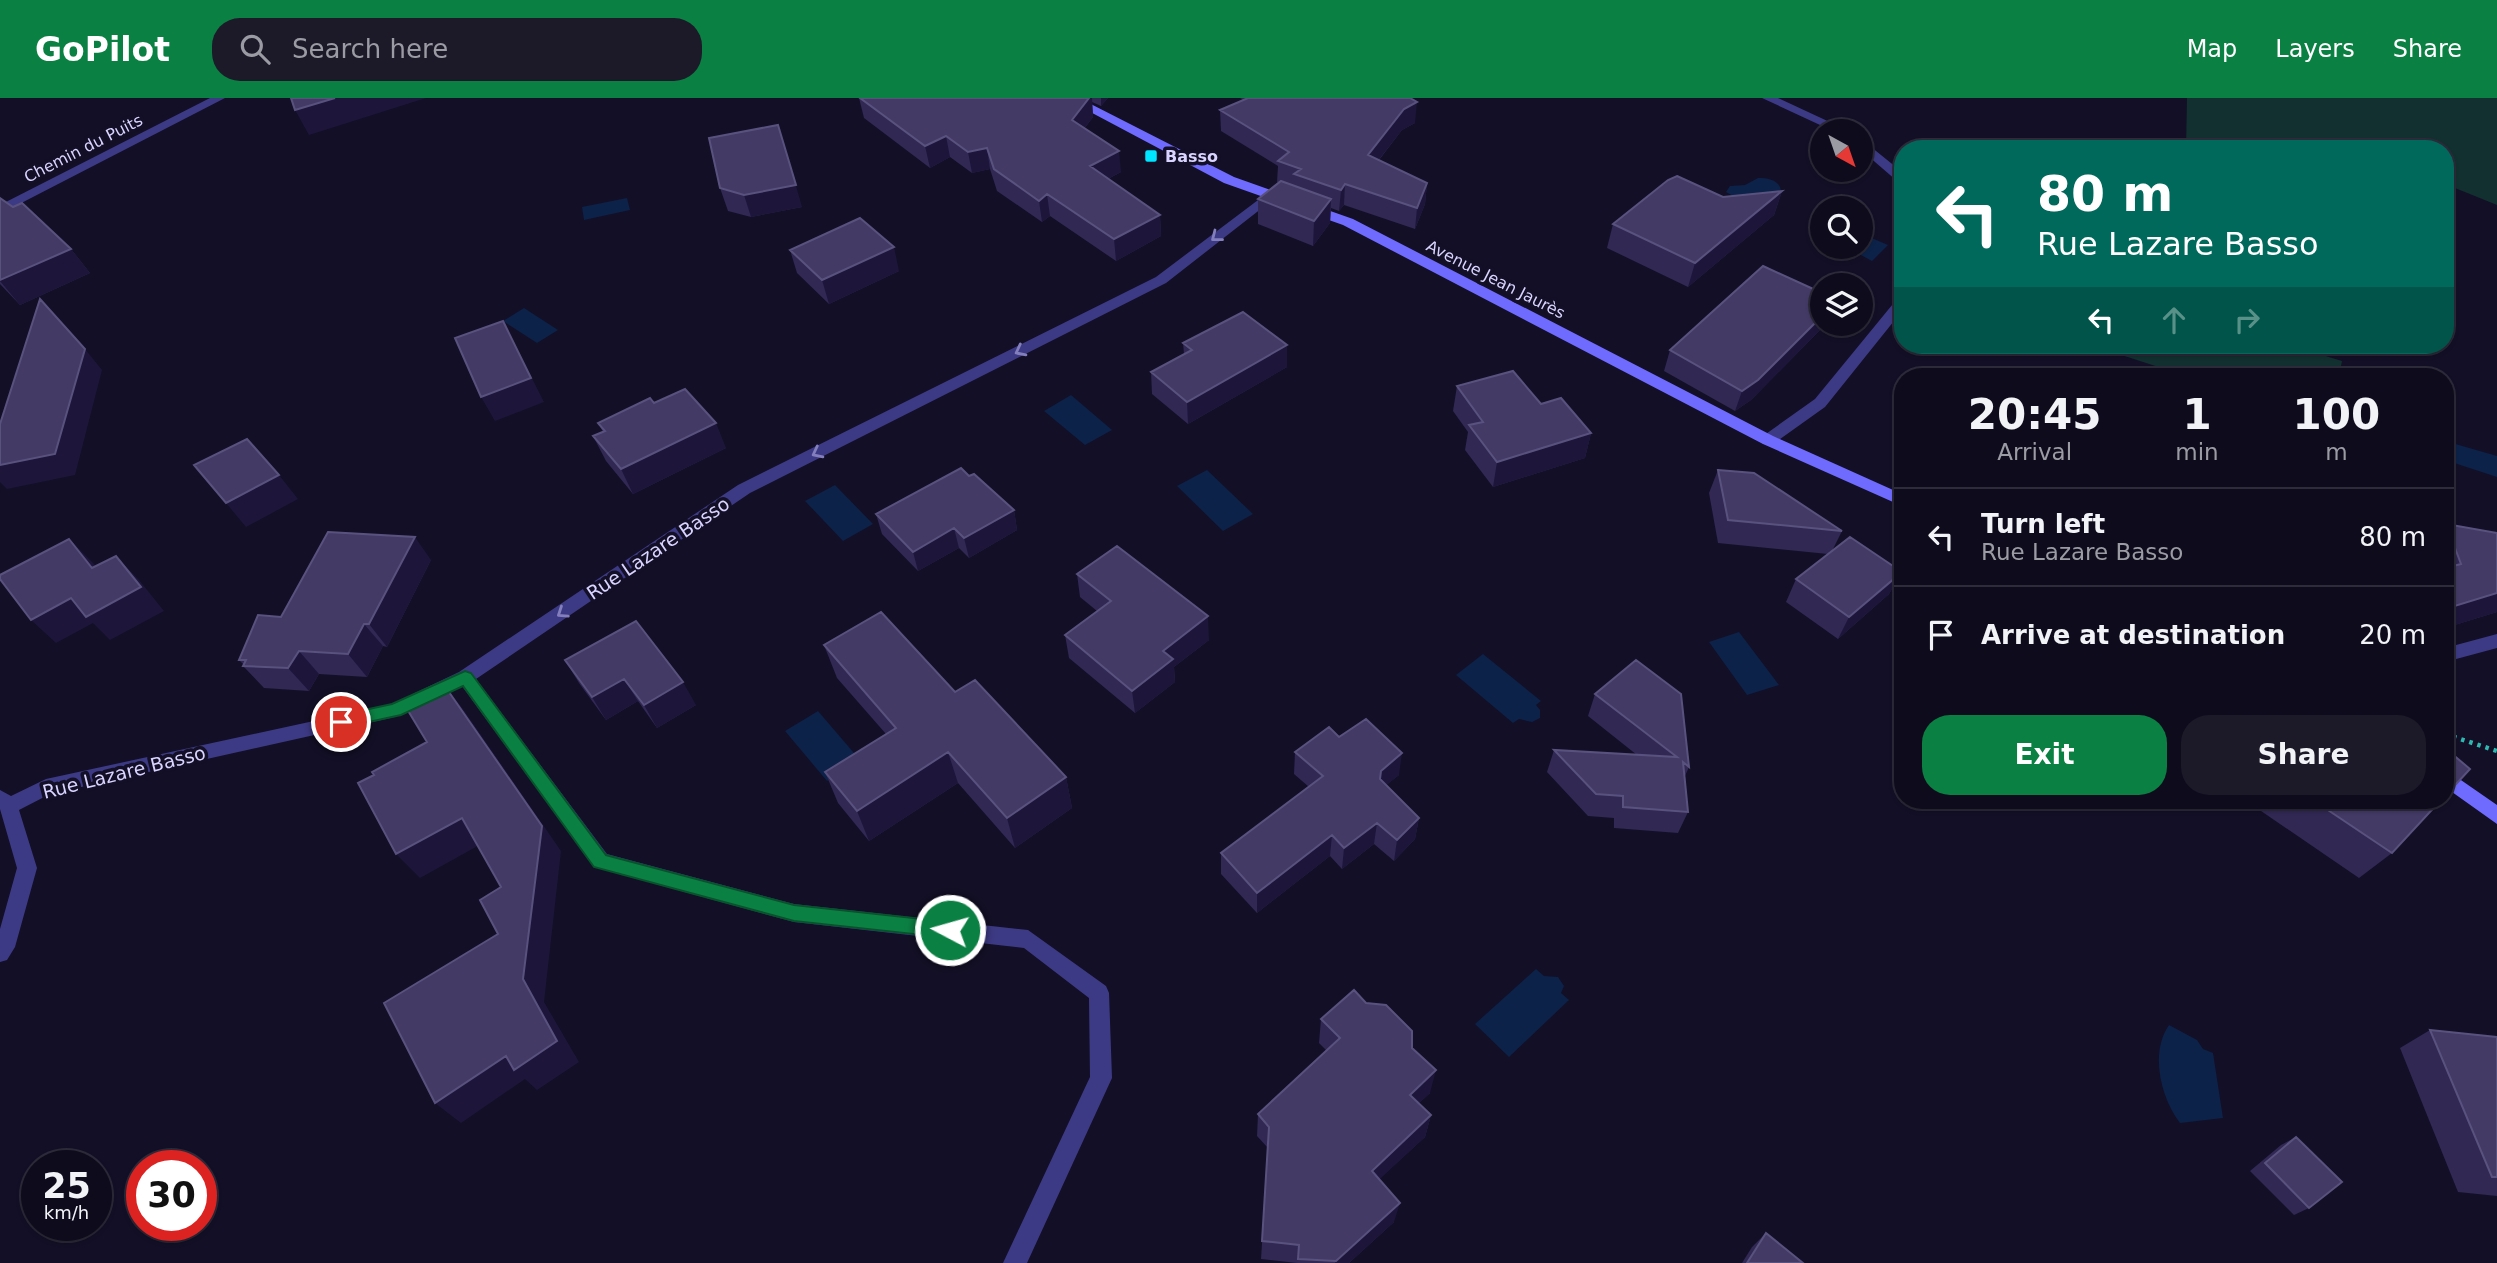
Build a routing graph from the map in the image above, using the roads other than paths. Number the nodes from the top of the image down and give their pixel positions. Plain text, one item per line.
1 (219, 98) edge
2 (1070, 98) edge
3 (1769, 98) edge
4 (1816, 119) edge
5 (1873, 153) edge
6 (1894, 171) edge
7 (1270, 195) junction
8 (0, 209) edge
9 (1894, 312) edge
10 (1768, 440) junction
11 (1894, 496) edge
12 (2497, 641) edge
13 (2454, 653) edge
14 (465, 677) junction
15 (2454, 784) edge
16 (4, 802) edge
17 (2497, 816) edge
18 (0, 953) edge
19 (1015, 1263) edge

1 - 8 street, Chemin du Puits
2 - 7 main road, Avenue Jean Jaurès
3 - 4 street
5 - 6 street
7 - 10 main road, Avenue Jean Jaurès
7 -> 14 street, Rue Lazare Basso
9 - 10 street
10 - 11 main road, Avenue Jean Jaurès
12 - 13 street
14 - 16 street, Rue Lazare Basso
14 - 19 street
15 - 17 main road
16 - 18 street

